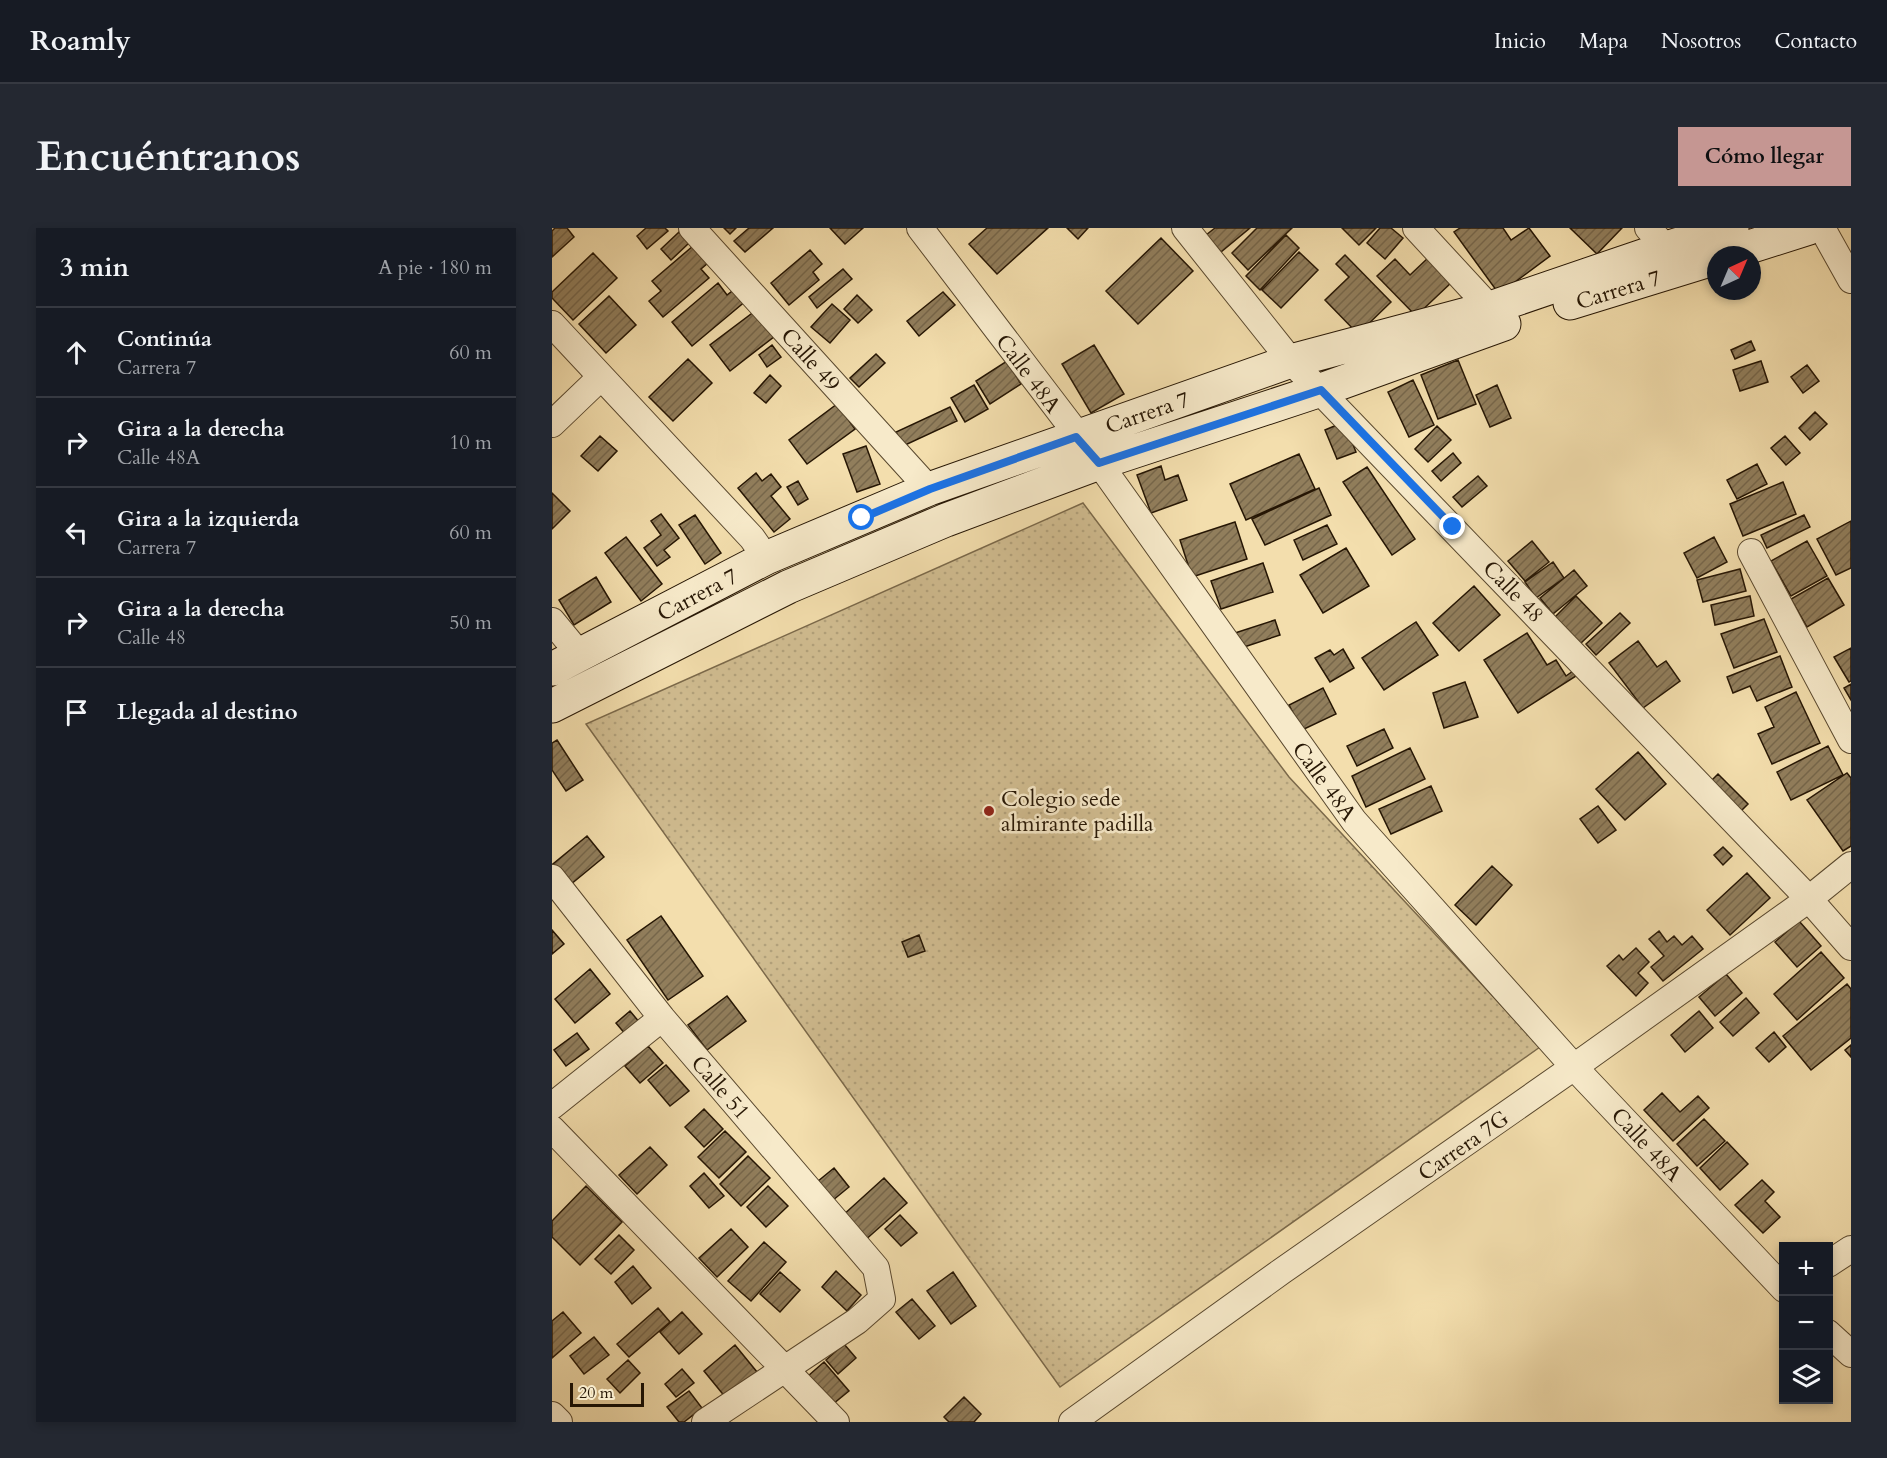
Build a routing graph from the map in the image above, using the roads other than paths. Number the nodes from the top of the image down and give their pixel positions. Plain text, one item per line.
1 (693, 228) edge
2 (920, 228) edge
3 (1185, 228) edge
4 (1416, 228) edge
5 (1732, 228) edge
6 (1809, 228) edge
7 (1822, 228) edge
8 (1752, 246) edge
9 (1664, 248) edge
10 (1707, 256) edge
11 (1851, 280) edge
12 (1497, 316) junction
13 (552, 324) edge
14 (1291, 361) junction
15 (601, 376) junction
16 (1321, 390) junction
17 (552, 424) edge
18 (1076, 437) junction
19 (1099, 463) junction
20 (930, 489) junction
21 (1751, 552) dead end
22 (766, 558) junction
23 (552, 621) edge
24 (566, 662) edge
25 (552, 706) edge
26 (1851, 740) edge
27 (1851, 865) edge
28 (552, 878) edge
29 (1809, 899) junction
30 (1851, 947) edge
31 (662, 1018) junction
32 (1574, 1067) junction
33 (552, 1106) edge
34 (552, 1129) edge
35 (1851, 1249) edge
36 (1833, 1261) edge
37 (1779, 1285) edge
38 (1833, 1338) edge
39 (1851, 1354) edge
40 (785, 1367) junction
41 (552, 1415) edge
42 (1078, 1420) edge
43 (559, 1422) edge
44 (705, 1422) edge
45 (836, 1422) edge

1 - 20 street, Calle 49
2 - 18 street, Calle 48A
3 - 14 street, Calle 48
4 - 12 street
5 - 9 street, Carrera 7
6 - 8 street
7 - 11 street
9 - 10 street, Carrera 7
9 - 12 street, Carrera 7
12 - 14 street, Carrera 7
12 - 16 street, Carrera 7
13 - 15 street
14 - 16 street, Calle 48
14 - 18 street, Carrera 7
15 - 17 street
15 - 22 street
16 - 19 street, Carrera 7
16 - 29 street, Calle 48
18 - 19 street, Calle 48A
18 - 20 street, Carrera 7
19 - 25 street, Carrera 7
19 - 32 street, Calle 48A
20 - 22 street, Carrera 7
21 - 26 street
22 - 24 street, Carrera 7
23 - 24 street
27 - 29 street, Carrera 7G
28 - 31 street, Calle 51
29 - 30 street, Calle 48
29 - 32 street, Carrera 7G
31 - 33 street
31 - 40 street, Calle 51
32 - 37 street, Calle 48A
32 - 42 street, Carrera 7G
34 - 40 street
35 - 36 street
38 - 39 street
40 - 44 street
40 - 45 street
41 - 43 street

